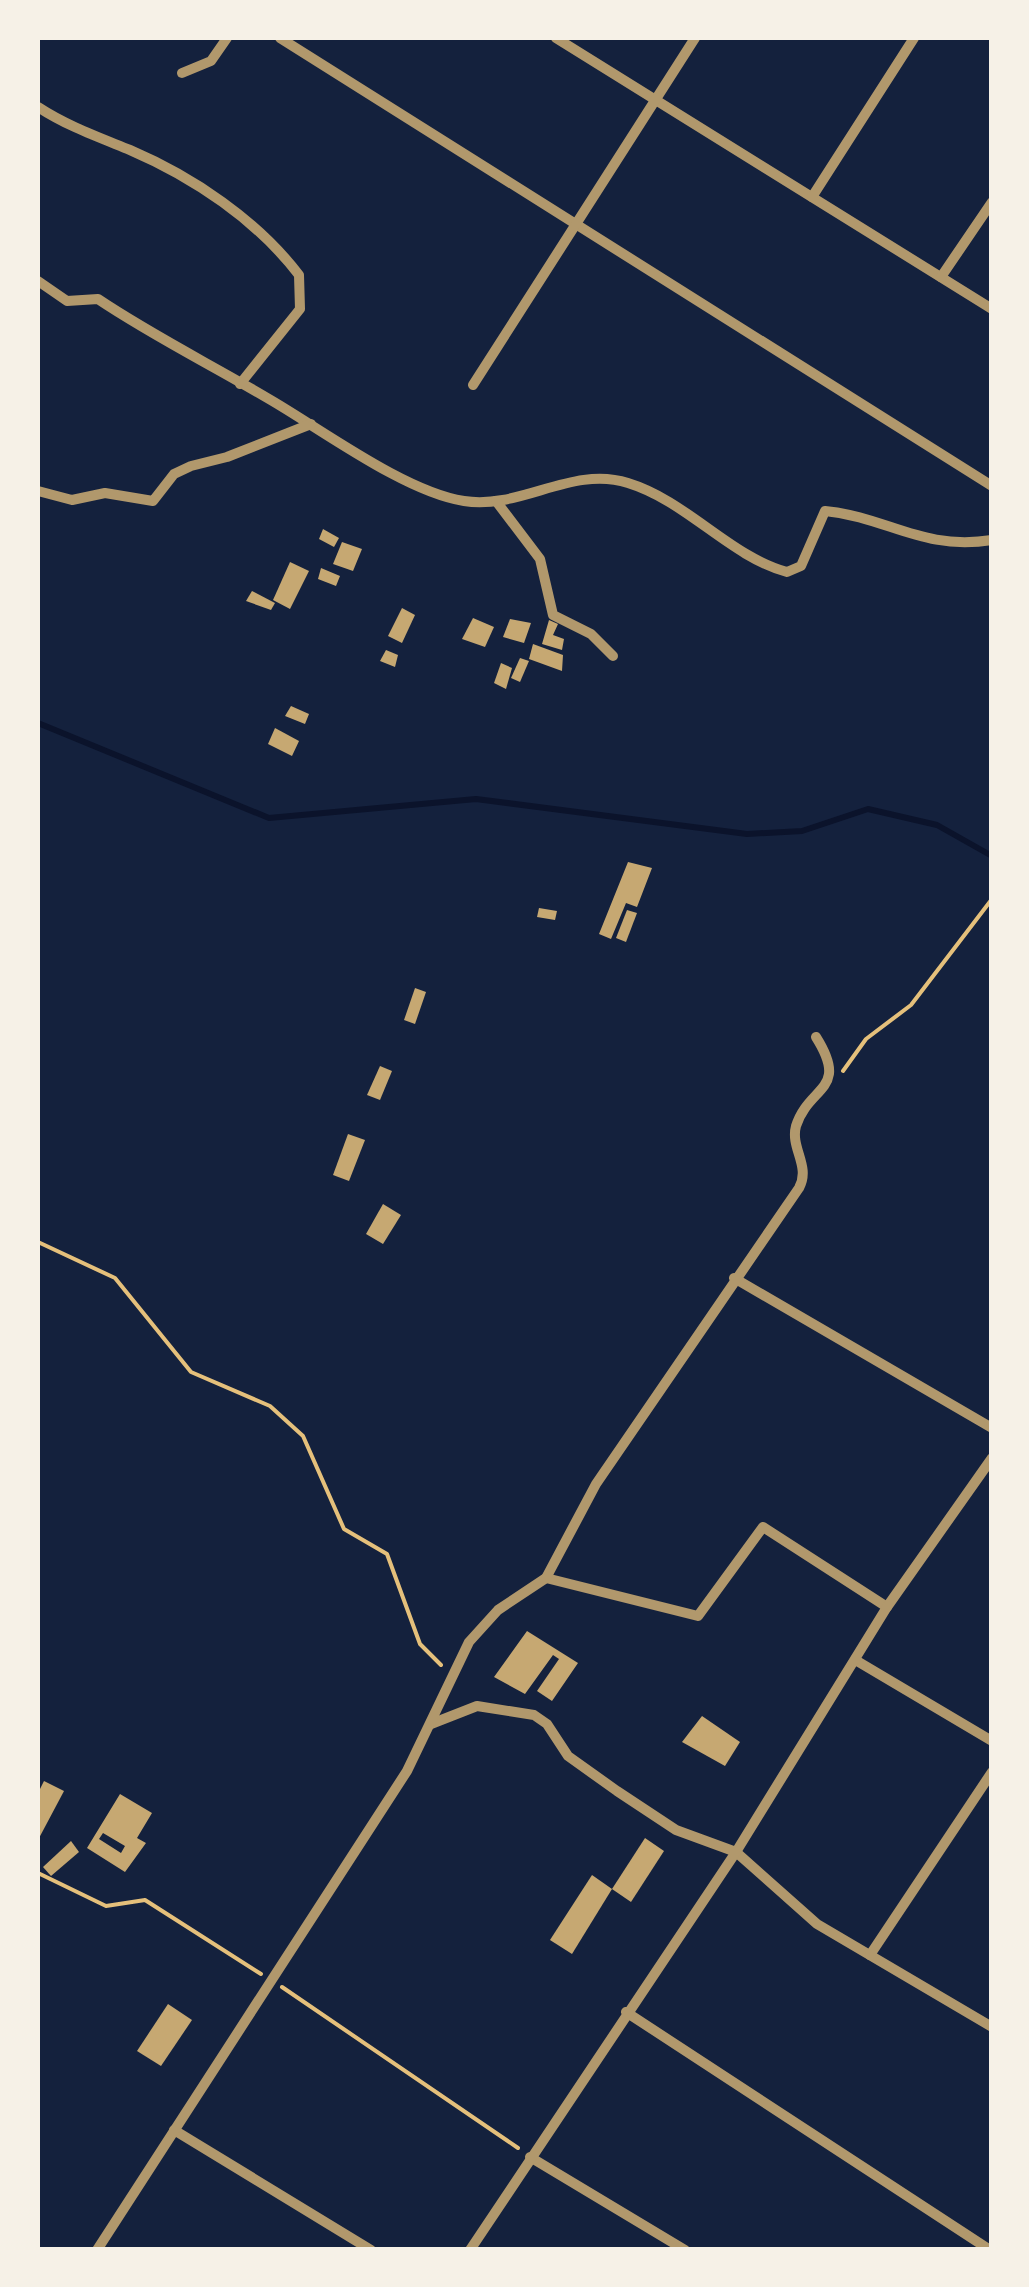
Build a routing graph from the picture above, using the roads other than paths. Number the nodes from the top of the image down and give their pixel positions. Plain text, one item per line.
1 (227, 38) edge
2 (280, 38) edge
3 (556, 38) edge
4 (695, 38) edge
5 (914, 38) edge
6 (182, 74) dead end
7 (655, 99) junction
8 (38, 107) edge
9 (812, 197) junction
10 (992, 202) edge
11 (576, 224) junction
12 (941, 277) junction
13 (38, 281) edge
14 (992, 309) edge
15 (240, 384) junction
16 (472, 385) dead end
17 (311, 424) junction
18 (992, 486) edge
19 (38, 491) edge
20 (496, 501) junction
21 (992, 540) edge
22 (613, 656) dead end
23 (816, 1037) dead end
24 (734, 1278) junction
25 (992, 1428) edge
26 (992, 1458) edge
27 (546, 1578) junction
28 (887, 1607) junction
29 (857, 1662) junction
30 (431, 1724) junction
31 (992, 1740) edge
32 (992, 1772) edge
33 (736, 1852) junction
34 (870, 1954) junction
35 (626, 2012) junction
36 (992, 2027) edge
37 (174, 2130) junction
38 (530, 2156) junction
39 (97, 2250) edge
40 (370, 2250) edge
41 (470, 2250) edge
42 (685, 2250) edge
43 (990, 2250) edge

1 - 6 street
2 - 11 street
3 - 7 street
4 - 7 street
5 - 9 street
7 - 9 street
7 - 11 street
8 - 15 street
9 - 12 street
10 - 12 street
11 - 16 street
11 - 18 street
12 - 14 street
13 - 15 street
15 - 17 street
17 - 19 street
17 - 20 street
20 - 21 street
20 - 22 street
23 - 24 street
24 - 25 street
24 - 27 street
26 - 28 street
27 - 28 street
27 - 30 street
28 - 29 street
29 - 31 street
29 - 33 street
30 - 33 street
30 - 37 street
32 - 34 street
33 - 34 street
33 - 35 street
34 - 36 street
35 - 38 street
35 - 43 street
37 - 39 street
37 - 40 street
38 - 41 street
38 - 42 street

